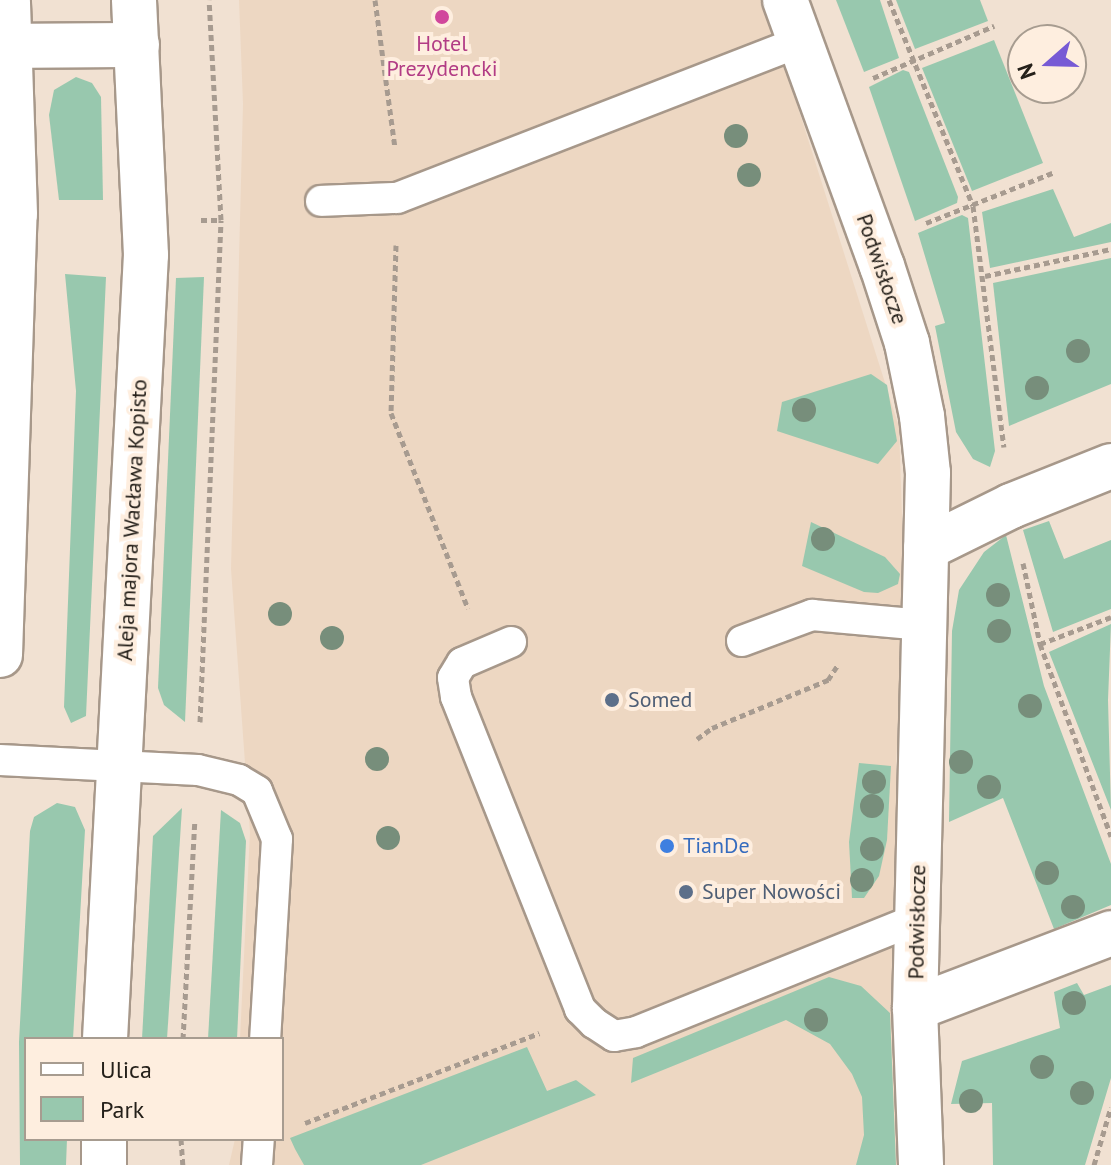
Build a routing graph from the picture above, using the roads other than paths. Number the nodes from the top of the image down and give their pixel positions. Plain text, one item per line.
1 (8, 0) edge
2 (134, 0) edge
3 (785, 0) edge
4 (801, 41) junction
5 (137, 45) junction
6 (10, 46) junction
7 (321, 201) dead end
8 (6, 399) edge
9 (1111, 466) edge
10 (926, 548) junction
11 (924, 625) junction
12 (742, 641) dead end
13 (499, 648) road end
14 (0, 655) edge
15 (0, 760) edge
16 (120, 769) junction
17 (917, 919) junction
18 (1111, 933) edge
19 (915, 1008) junction
20 (105, 1037) edge
21 (265, 1037) edge
22 (104, 1141) edge
23 (259, 1141) edge
24 (104, 1165) edge
25 (257, 1165) edge
26 (921, 1165) edge

1 - 6 street
2 - 5 street, Aleja majora Wacława Kopisto
3 - 4 street, Podwisłocze
4 - 7 lane
4 - 10 street, Podwisłocze
5 - 6 street
5 - 16 street, Aleja majora Wacława Kopisto
6 - 8 street
8 - 14 street
9 - 10 street
10 - 11 street, Podwisłocze
11 - 12 lane
11 - 17 street, Podwisłocze
13 - 17 lane
15 - 16 lane
16 - 20 street, Aleja majora Wacława Kopisto
16 - 21 lane
17 - 19 street, Podwisłocze
18 - 19 street, Podwisłocze
19 - 26 street, Podwisłocze
22 - 24 street
23 - 25 lane

